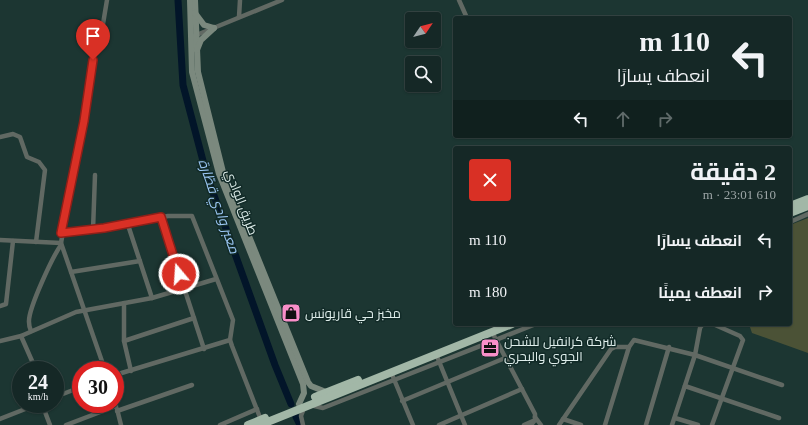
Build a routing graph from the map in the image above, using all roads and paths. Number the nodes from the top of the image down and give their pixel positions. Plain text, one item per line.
1 (107, 0) edge
2 (190, 0) edge
3 (195, 0) edge
4 (240, 0) edge
5 (282, 0) edge
6 (459, 0) edge
7 (274, 2) edge
8 (195, 13) junction
9 (466, 16) edge
10 (239, 17) junction
11 (214, 28) junction
12 (193, 36) junction
13 (196, 55) junction
14 (0, 137) edge
15 (95, 175) dead end
16 (228, 192) junction
17 (808, 198) edge
18 (792, 205) edge
19 (808, 206) edge
20 (792, 212) edge
21 (808, 214) edge
22 (161, 217) junction
23 (792, 221) edge
24 (128, 224) junction
25 (93, 230) junction
26 (61, 233) junction
27 (0, 240) edge
28 (13, 241) junction
29 (36, 242) junction
30 (61, 244) junction
31 (140, 261) junction
32 (71, 272) junction
33 (216, 279) junction
34 (184, 289) junction
35 (152, 298) junction
36 (124, 303) junction
37 (0, 306) edge
38 (84, 310) junction
39 (194, 318) junction
40 (493, 326) edge
41 (507, 326) edge
42 (531, 326) edge
43 (702, 326) edge
44 (717, 326) edge
45 (31, 331) junction
46 (492, 332) junction
47 (21, 336) junction
48 (496, 339) junction
49 (124, 340) junction
50 (230, 340) junction
51 (0, 341) edge
52 (629, 347) junction
53 (669, 347) junction
54 (204, 349) junction
55 (436, 354) junction
56 (695, 355) junction
57 (505, 358) junction
58 (32, 361) edge
59 (101, 361) edge
60 (440, 363) junction
61 (733, 367) junction
62 (131, 371) junction
63 (391, 372) junction
64 (124, 373) edge
65 (394, 381) junction
66 (306, 383) junction
67 (447, 383) junction
68 (192, 385) dead end
69 (782, 385) dead end
70 (685, 386) junction
71 (522, 389) junction
72 (330, 398) junction
73 (722, 399) junction
74 (402, 401) junction
75 (304, 406) junction
76 (124, 409) edge
77 (257, 409) junction
78 (17, 413) edge
79 (45, 413) edge
80 (94, 413) edge
81 (118, 413) edge
82 (280, 416) junction
83 (461, 416) junction
84 (675, 418) junction
85 (780, 418) dead end
86 (535, 419) junction
87 (563, 419) junction
88 (0, 420) edge
89 (261, 422) edge
90 (50, 425) edge
91 (66, 425) edge
92 (121, 425) edge
93 (220, 425) edge
94 (248, 425) edge
95 (273, 425) edge
96 (303, 425) edge
97 (413, 425) edge
98 (439, 425) edge
99 (465, 425) edge
100 (524, 425) edge
101 (530, 425) edge
102 (541, 425) edge
103 (559, 425) edge
104 (581, 425) edge
105 (605, 425) edge
106 (646, 425) edge
107 (672, 425) edge
108 (698, 425) edge
109 (712, 425) edge

1 - 26 street
2 - 12 main road, طريق الوادي
3 - 8 main road, طريق الوادي
4 - 10 street
5 - 7 street
6 - 9 street
7 - 10 street
8 - 11 main road
8 - 12 main road, طريق الوادي
10 - 11 street
11 - 12 street
11 - 13 main road
12 - 13 main road, طريق الوادي
12 - 16 main road, طريق الوادي
13 - 16 main road, طريق الوادي
14 - 29 street
15 - 25 street
16 - 66 main road, طريق الوادي
17 - 18 highway
19 - 20 highway
21 - 23 street
22 - 24 street
22 - 33 street
22 - 34 street
24 - 25 street
24 - 31 street
25 - 26 street
26 - 30 street
27 - 28 street
28 - 29 street
28 - 37 street
29 - 30 street
30 - 32 street
30 - 45 street
31 - 32 street
31 - 35 street
32 - 38 street
33 - 34 street
33 - 50 street
34 - 35 street
34 - 39 street
35 - 36 street
36 - 38 street
36 - 49 street
38 - 45 street
38 - 59 street
39 - 49 street
39 - 54 street
40 - 72 highway
41 - 46 highway
42 - 48 street
43 - 56 street
44 - 61 street
45 - 47 street
46 - 48 street
46 - 55 highway
47 - 51 street
47 - 58 street
48 - 57 street
48 - 60 street
49 - 62 street
50 - 54 street
50 - 77 street
52 - 53 street
52 - 87 street
52 - 105 street
53 - 56 street
53 - 106 street
54 - 62 street
55 - 60 street
55 - 63 highway
56 - 61 street
56 - 70 street
57 - 67 street
57 - 71 street
60 - 65 street
60 - 67 street
61 - 69 street
61 - 73 street
62 - 64 street
63 - 65 street
63 - 72 highway
65 - 72 street
65 - 74 street
66 - 72 main road
66 - 75 main road
67 - 74 street
67 - 83 street
68 - 76 street
70 - 73 street
70 - 84 street
71 - 83 street
71 - 86 street
72 - 75 highway
72 - 75 street
73 - 85 street
73 - 109 street
74 - 97 street
75 - 82 highway
75 - 89 highway
75 - 96 street
77 - 89 street
77 - 93 street
78 - 88 street
79 - 90 street
80 - 91 street
81 - 92 street
82 - 89 highway
82 - 95 street
83 - 98 street
83 - 99 street
84 - 107 street
84 - 108 street
86 - 100 street
86 - 101 street
86 - 102 street
87 - 103 street
87 - 104 street
89 - 94 highway

